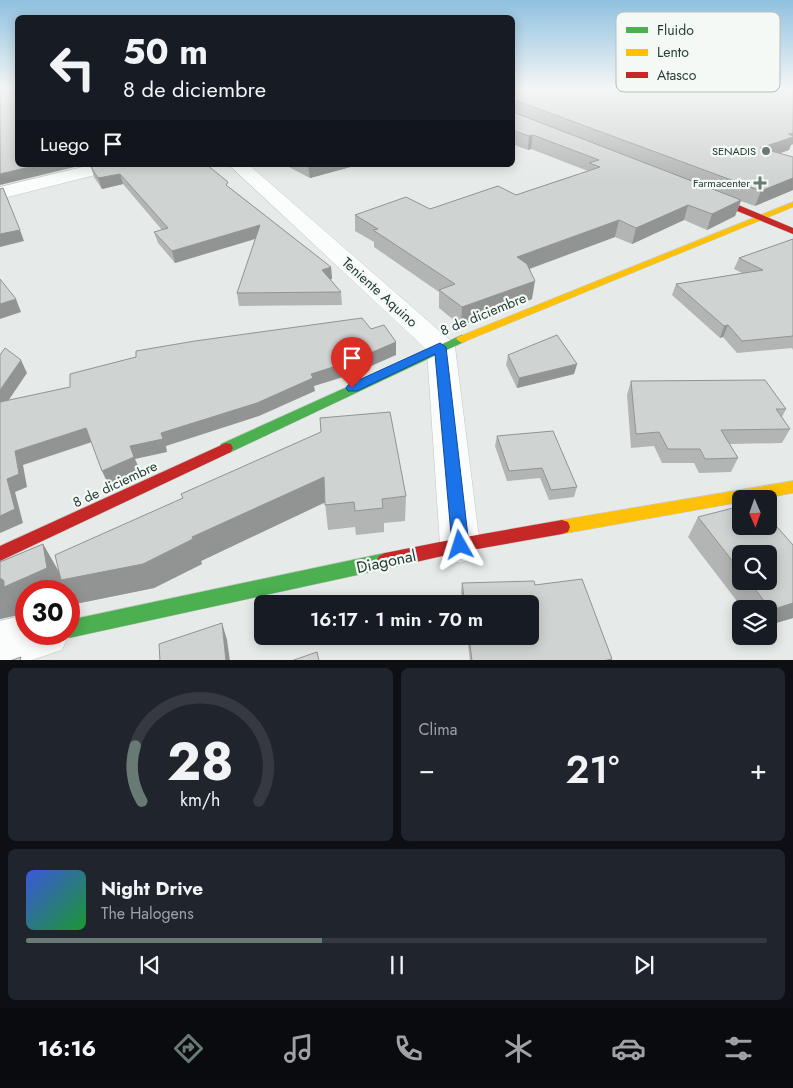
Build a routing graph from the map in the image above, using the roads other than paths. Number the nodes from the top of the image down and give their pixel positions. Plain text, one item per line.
1 (104, 167) edge
2 (240, 167) edge
3 (697, 192) edge
4 (0, 193) edge
5 (793, 204) edge
6 (762, 218) junction
7 (793, 231) edge
8 (440, 347) junction
9 (793, 487) edge
10 (460, 545) junction
11 (0, 554) edge
12 (80, 627) edge
13 (15, 641) edge
14 (0, 644) edge

1 - 4 street
2 - 8 street, Teniente Aquino
3 - 6 street
5 - 6 street, 8 de diciembre
6 - 7 street
6 - 8 street, 8 de diciembre
8 - 10 street
8 - 11 street, 8 de diciembre
9 - 10 street, Diagonal
10 - 12 street, Diagonal
13 - 14 street

